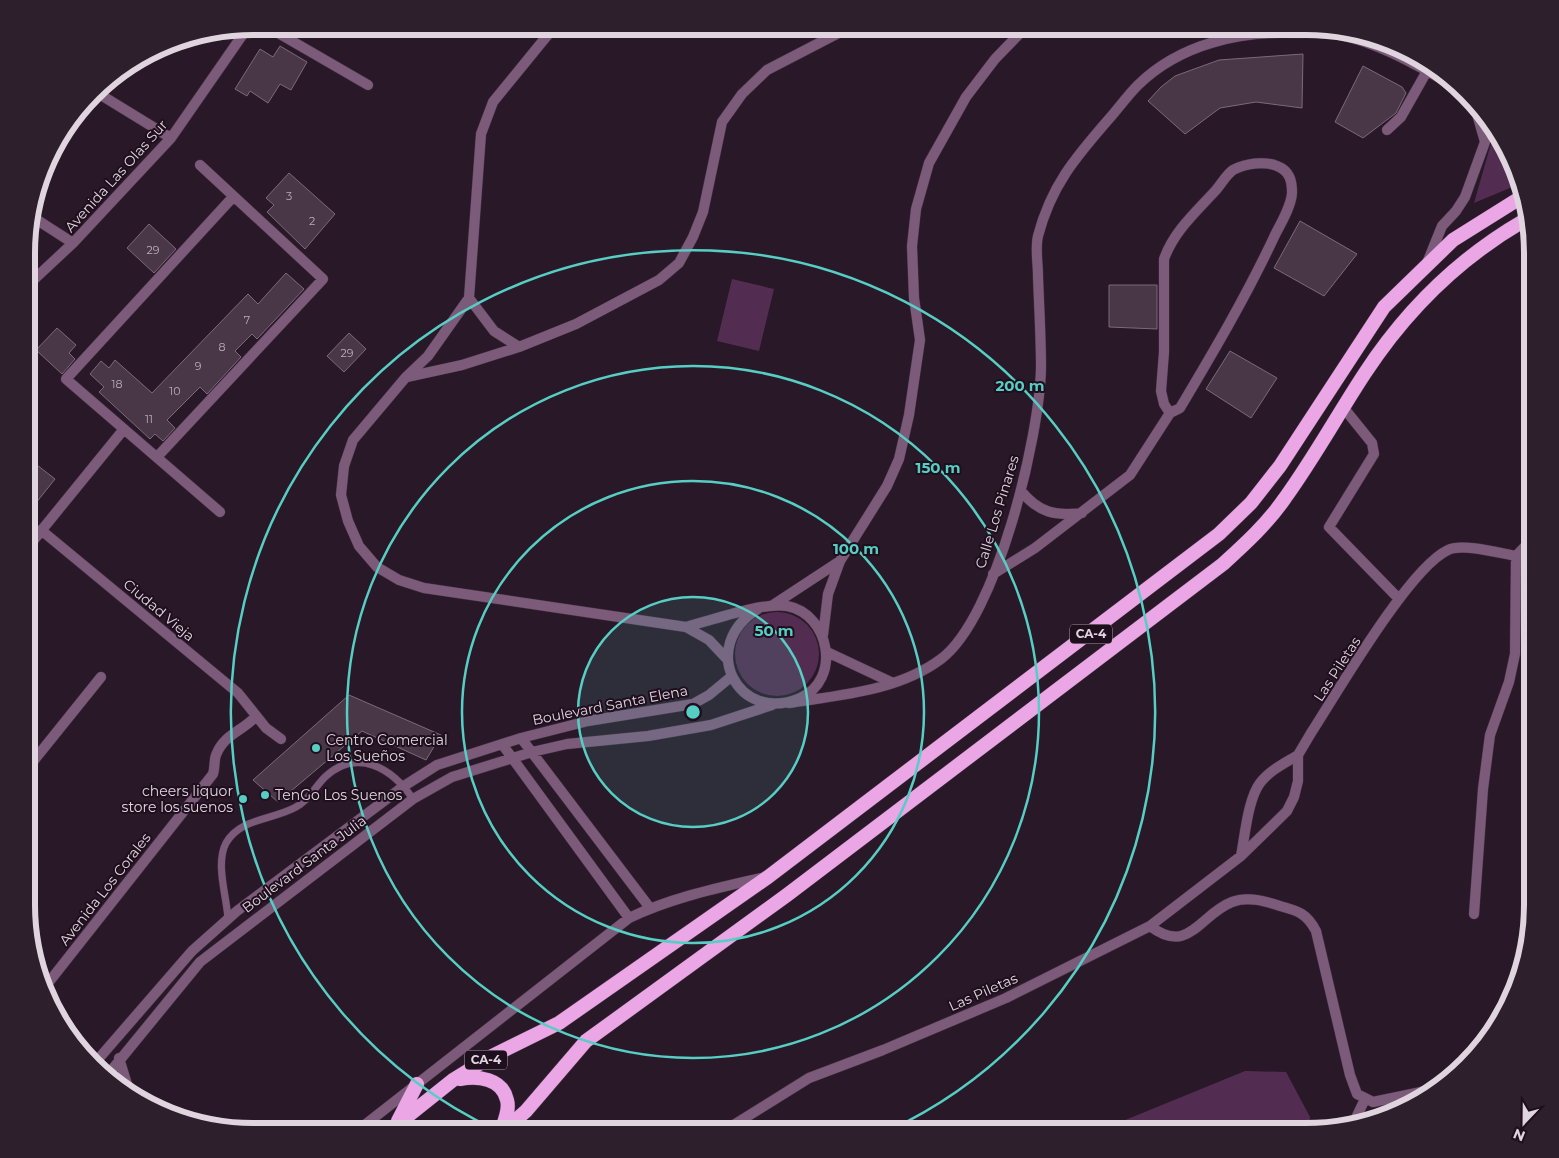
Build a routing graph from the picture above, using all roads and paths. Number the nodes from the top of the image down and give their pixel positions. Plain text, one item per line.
1 (242, 35) edge
2 (282, 35) edge
3 (548, 35) edge
4 (833, 35) edge
5 (1018, 35) edge
6 (1221, 35) edge
7 (1229, 35) edge
8 (1221, 40) junction
9 (1378, 48) edge
10 (1422, 69) edge
11 (1427, 71) edge
12 (368, 85) dead end
13 (102, 96) edge
14 (1479, 119) edge
15 (1387, 130) dead end
16 (171, 138) junction
17 (200, 165) dead end
18 (233, 197) junction
19 (1518, 199) edge
20 (38, 220) edge
21 (1522, 222) edge
22 (73, 243) junction
23 (1427, 265) junction
24 (35, 278) edge
25 (469, 298) junction
26 (518, 347) junction
27 (406, 377) junction
28 (1343, 407) junction
29 (1170, 413) junction
30 (124, 429) junction
31 (157, 457) junction
32 (1021, 491) junction
33 (220, 512) dead end
34 (1083, 512) junction
35 (41, 530) junction
36 (35, 537) edge
37 (1524, 547) edge
38 (1516, 556) junction
39 (840, 561) junction
40 (993, 574) junction
41 (1400, 599) junction
42 (773, 605) junction
43 (758, 609) junction
44 (686, 627) junction
45 (823, 635) junction
46 (827, 652) junction
47 (727, 659) junction
48 (732, 676) junction
49 (101, 677) dead end
50 (893, 683) junction
51 (789, 703) junction
52 (772, 705) junction
53 (256, 716) junction
54 (521, 738) junction
55 (281, 739) dead end
56 (502, 744) junction
57 (532, 752) junction
58 (1298, 755) junction
59 (510, 758) junction
60 (35, 759) edge
61 (404, 786) junction
62 (413, 799) junction
63 (1241, 856) junction
64 (768, 876) junction
65 (650, 908) junction
66 (1474, 914) dead end
67 (629, 918) junction
68 (228, 919) junction
69 (1150, 926) junction
70 (49, 982) edge
71 (119, 1058) junction
72 (99, 1059) edge
73 (111, 1070) edge
74 (453, 1080) junction
75 (126, 1082) edge
76 (417, 1084) junction
77 (1415, 1094) edge
78 (1365, 1099) junction
79 (1356, 1117) edge
80 (367, 1123) edge
81 (395, 1123) edge
82 (399, 1123) edge
83 (504, 1123) edge
84 (512, 1123) edge
85 (738, 1123) edge

1 - 16 street, Avenida Las Olas Sur
2 - 12 street
3 - 25 street
4 - 26 street
5 - 39 street
6 - 8 street
7 - 8 street, Calle Los Pinares
8 - 32 street, Calle Los Pinares
9 - 10 street, Calle Los Pinares
11 - 15 street
13 - 16 street
14 - 23 street
16 - 22 street, Avenida Las Olas Sur
17 - 18 street
18 - 30 street
18 - 31 street
19 - 23 highway, CA-4
20 - 22 street
21 - 28 highway, CA-4
22 - 24 street, Avenida Las Olas Sur
23 - 64 highway, CA-4
25 - 26 street
25 - 27 street
26 - 27 street
27 - 44 street
28 - 41 street
28 - 84 highway, CA-4
29 - 29 street
29 - 34 street
30 - 31 street
30 - 35 street
31 - 33 street
32 - 34 street
32 - 40 street, Calle Los Pinares
34 - 40 street
35 - 36 street
35 - 53 street, Ciudad Vieja
37 - 38 street
38 - 41 street, Las Piletas
38 - 66 street
39 - 42 street
39 - 45 street
40 - 50 street, Calle Los Pinares
41 - 58 street, Las Piletas
42 - 43 street
42 - 45 street
43 - 44 street
43 - 47 street
44 - 47 street
45 - 46 street
46 - 50 street
46 - 51 street
47 - 48 street
48 - 52 street
48 - 54 street, Boulevard Santa Elena
49 - 60 street
50 - 51 street, Calle Los Pinares
51 - 52 street
52 - 57 street, Boulevard Santa Julia
53 - 55 street, Ciudad Vieja
53 - 70 street, Avenida Los Corales
54 - 56 street, Boulevard Santa Elena
54 - 57 street
56 - 59 street
56 - 61 street, Boulevard Santa Elena
57 - 59 street, Boulevard Santa Julia
57 - 65 street
58 - 63 street, Las Piletas
58 - 63 street, Las Piletas
59 - 62 street, Boulevard Santa Julia
59 - 67 street
61 - 62 lane
61 - 68 street, Boulevard Santa Elena
61 - 68 lane
62 - 71 street, Boulevard Santa Julia
63 - 69 street, Las Piletas
64 - 65 street
64 - 74 highway, CA-4
65 - 67 street
67 - 76 street
68 - 72 street, Boulevard Santa Elena
69 - 78 street
69 - 85 street, Las Piletas
71 - 73 street, Boulevard Santa Julia
71 - 75 street
74 - 82 highway, CA-4
74 - 83 highway
76 - 80 street
76 - 81 highway
77 - 78 street
78 - 79 street

